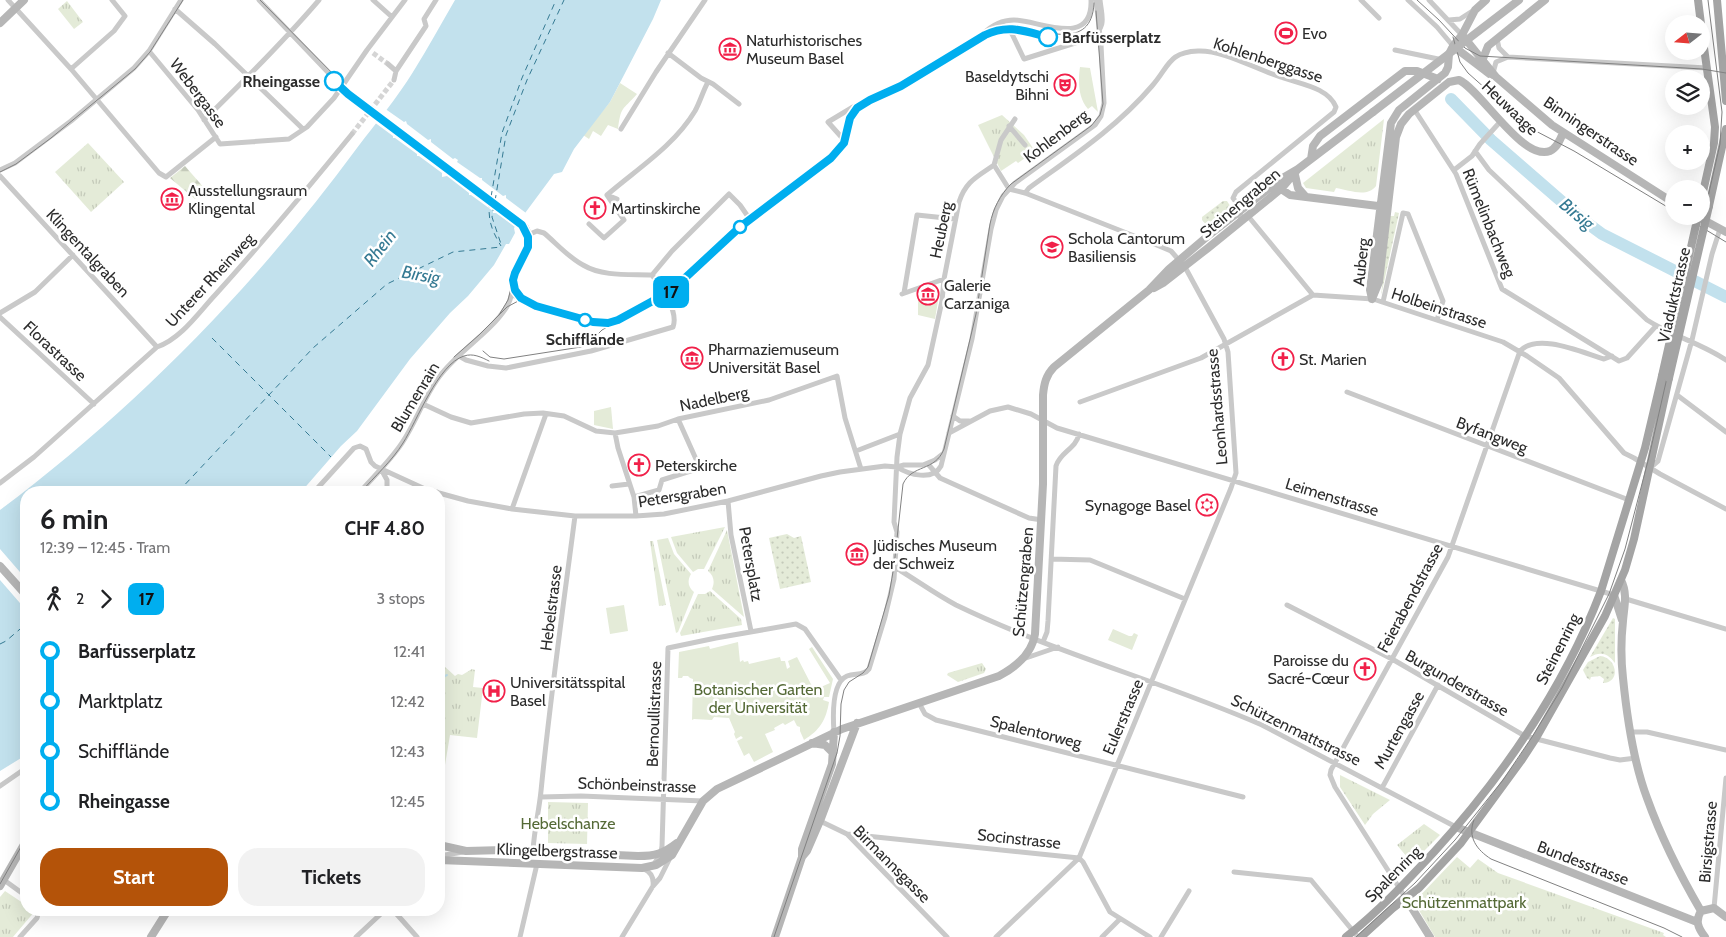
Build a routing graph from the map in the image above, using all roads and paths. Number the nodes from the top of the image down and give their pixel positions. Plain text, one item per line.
1 (8, 0) edge
2 (24, 0) edge
3 (112, 0) edge
4 (180, 0) edge
5 (259, 0) edge
6 (319, 0) edge
7 (373, 0) edge
8 (405, 0) edge
9 (436, 0) edge
10 (705, 0) edge
11 (1091, 0) edge
12 (1096, 0) edge
13 (1100, 0) edge
14 (1360, 0) edge
15 (1408, 0) edge
16 (1429, 0) edge
17 (1486, 0) edge
18 (1519, 0) edge
19 (1545, 0) edge
20 (1698, 0) edge
21 (1717, 0) edge
22 (16, 8) junction
23 (175, 9) junction
24 (1475, 10) junction
25 (1700, 15) edge
26 (392, 17) junction
27 (1379, 18) dead end
28 (1449, 20) junction
29 (0, 23) edge
30 (290, 33) junction
31 (983, 34) junction
32 (1098, 34) junction
33 (1462, 35) junction
34 (1497, 38) junction
35 (1453, 46) junction
36 (1395, 50) dead end
37 (149, 51) junction
38 (668, 53) junction
39 (1473, 56) junction
40 (1508, 56) junction
41 (1448, 60) junction
42 (1482, 60) junction
43 (1706, 60) edge
44 (388, 64) tunnel mouth
45 (1707, 68) junction
46 (71, 69) junction
47 (396, 71) junction
48 (1725, 71) edge
49 (1494, 76) junction
50 (248, 77) junction
51 (394, 80) tunnel mouth
52 (1438, 80) junction
53 (1459, 80) joint
54 (708, 82) junction
55 (342, 87) junction
56 (97, 100) junction
57 (1726, 101) edge
58 (739, 104) dead end
59 (858, 105) junction
60 (1414, 109) junction
61 (1334, 112) joint
62 (1014, 119) dead end
63 (204, 120) junction
64 (1500, 122) junction
65 (1009, 126) junction
66 (1726, 128) edge
67 (303, 129) junction
68 (620, 129) dead end
69 (1563, 133) junction
70 (352, 134) tunnel mouth
71 (216, 137) junction
72 (844, 140) junction
73 (1025, 145) dead end
74 (1475, 151) junction
75 (1311, 159) junction
76 (994, 165) junction
77 (0, 170) edge
78 (1454, 170) junction
79 (1297, 172) junction
80 (0, 176) edge
81 (1281, 179) junction
82 (1706, 180) edge
83 (1282, 188) junction
84 (1009, 189) junction
85 (1025, 193) junction
86 (607, 195) junction
87 (1305, 196) junction
88 (1665, 197) edge
89 (617, 199) dead end
90 (1384, 207) junction
91 (1241, 209) junction
92 (1248, 216) junction
93 (955, 219) junction
94 (1240, 222) junction
95 (589, 224) dead end
96 (1710, 224) edge
97 (1695, 225) edge
98 (1723, 231) edge
99 (530, 234) junction
100 (73, 255) junction
101 (1180, 260) junction
102 (1185, 267) junction
103 (652, 275) junction
104 (944, 279) junction
105 (1149, 290) junction
106 (666, 294) junction
107 (512, 295) junction
108 (1312, 295) junction
109 (1372, 299) junction
110 (1383, 302) junction
111 (0, 315) edge
112 (1437, 320) junction
113 (1656, 326) junction
114 (1692, 340) junction
115 (1226, 344) junction
116 (157, 347) junction
117 (1520, 351) junction
118 (459, 356) junction
119 (1612, 356) junction
120 (1726, 360) edge
121 (1666, 377) junction
122 (1347, 392) dead end
123 (1676, 395) junction
124 (1043, 401) joint
125 (1080, 402) dead end
126 (94, 404) junction
127 (423, 404) junction
128 (546, 414) junction
129 (953, 416) junction
130 (678, 418) junction
131 (969, 421) junction
132 (1043, 421) junction
133 (1726, 432) edge
134 (615, 433) junction
135 (949, 433) junction
136 (900, 434) junction
137 (1079, 434) junction
138 (1487, 446) junction
139 (856, 451) junction
140 (944, 452) junction
141 (928, 464) junction
142 (1645, 465) junction
143 (897, 467) junction
144 (381, 469) junction
145 (861, 469) junction
146 (935, 473) junction
147 (1234, 481) junction
148 (0, 483) edge
149 (630, 484) junction
150 (320, 486) edge
151 (365, 486) edge
152 (387, 486) edge
153 (419, 486) edge
154 (612, 486) dead end
155 (445, 495) edge
156 (634, 497) junction
157 (1629, 500) junction
158 (728, 501) junction
159 (1726, 509) edge
160 (512, 510) junction
161 (575, 516) junction
162 (636, 516) junction
163 (1042, 520) junction
164 (1452, 546) junction
165 (1052, 559) junction
166 (0, 566) edge
167 (895, 566) junction
168 (1622, 580) junction
169 (20, 588) edge
170 (1601, 591) junction
171 (1614, 595) junction
172 (1185, 599) junction
173 (1626, 599) junction
174 (1287, 605) dead end
175 (1623, 621) junction
176 (1726, 629) edge
177 (751, 631) junction
178 (1034, 639) junction
179 (1043, 642) junction
180 (1058, 647) junction
181 (1022, 659) junction
182 (1392, 659) junction
183 (841, 680) junction
184 (1152, 683) junction
185 (1438, 685) junction
186 (919, 703) junction
187 (857, 724) junction
188 (838, 731) junction
189 (1631, 732) junction
190 (1525, 736) junction
191 (1536, 738) junction
192 (812, 743) junction
193 (849, 747) junction
194 (1726, 750) edge
195 (833, 754) junction
196 (1636, 758) junction
197 (1335, 763) junction
198 (1117, 765) junction
199 (20, 772) edge
200 (1726, 778) edge
201 (0, 786) edge
202 (1382, 788) junction
203 (540, 797) junction
204 (1243, 797) dead end
205 (664, 799) junction
206 (703, 801) junction
207 (816, 819) junction
208 (1461, 830) junction
209 (847, 834) junction
210 (678, 842) junction
211 (445, 846) edge
212 (466, 851) junction
213 (533, 851) junction
214 (20, 852) edge
215 (661, 854) junction
216 (672, 855) junction
217 (445, 856) edge
218 (445, 858) edge
219 (1079, 858) junction
220 (537, 864) junction
221 (652, 867) junction
222 (642, 868) junction
223 (1234, 872) dead end
224 (2, 883) edge
225 (653, 886) junction
226 (1400, 889) junction
227 (1189, 891) dead end
228 (20, 893) edge
229 (1406, 898) junction
230 (1714, 908) junction
231 (1701, 911) junction
232 (38, 916) edge
233 (164, 916) edge
234 (379, 916) edge
235 (398, 916) edge
236 (1726, 917) edge
237 (1120, 919) junction
238 (1697, 922) junction
239 (1358, 935) edge
240 (20, 937) edge
241 (151, 937) edge
242 (356, 937) edge
243 (417, 937) edge
244 (520, 937) edge
245 (622, 937) edge
246 (775, 937) edge
247 (947, 937) edge
248 (996, 937) edge
249 (1102, 937) edge
250 (1150, 937) edge
251 (1161, 937) edge
252 (1346, 937) edge
253 (1430, 937) edge
254 (1704, 937) edge

1 - 22 street
2 - 22 main road
3 - 46 street
4 - 23 street
5 - 30 street
6 - 30 street
7 - 26 street
8 - 26 street
9 - 47 street
10 - 38 street
11 - 31 street
12 - 32 street, Kohlenberg
13 - 32 street
14 - 27 street
15 - 35 street
16 - 28 street
17 - 24 main road
18 - 75 main road, Steinengraben, bridge
19 - 34 main road
20 - 25 main road
21 - 48 main road
22 - 29 main road
22 - 46 street
23 - 37 street
23 - 50 street
24 - 28 street
24 - 33 main road, Auberg
26 - 55 street
28 - 33 street
30 - 50 street
30 - 55 street
31 - 32 street
31 - 59 street
32 - 84 street, Kohlenberg
33 - 35 main road, Auberg
33 - 39 main road
34 - 40 street
34 - 42 main road
35 - 39 main road
35 - 41 main road, Auberg
36 - 41 street
37 - 56 street
37 - 63 street, Webergasse
38 - 54 street
38 - 68 street
39 - 42 main road, Binningerstrasse
39 - 49 main road, Binningerstrasse
40 - 45 street
40 - 49 street
41 - 52 main road, Auberg
42 - 49 main road, Binningerstrasse
43 - 45 main road
44 - 47 street
45 - 48 main road
45 - 82 main road
46 - 56 street
47 - 51 street
48 - 57 main road
49 - 69 main road, Binningerstrasse
50 - 63 street
50 - 67 street
52 - 75 main road
52 - 90 main road, Auberg
53 - 60 main road, Auberg
53 - 64 main road, Heuwaage
54 - 58 street
54 - 86 street
55 - 67 street
55 - 99 street, bridge
56 - 71 street
56 - 77 street
59 - 72 street
59 - 72 street
60 - 78 street, Rümelinbachweg
60 - 90 main road, Auberg
61 - 85 street, Kohlenberggasse
61 - 91 street, Steinengraben
62 - 65 street
63 - 71 street, Webergasse
64 - 69 main road, Heuwaage
64 - 74 street
65 - 73 street
65 - 76 street
66 - 121 main road, Viaduktstrasse, bridge
67 - 71 street, Webergasse
69 - 88 main road, Binningerstrasse
70 - 116 street, Unterer Rheinweg
72 - 103 street
74 - 78 street
74 - 113 street
75 - 79 main road, Steinengraben
76 - 84 street
76 - 93 street, Heuberg
78 - 119 street, Rümelinbachweg
79 - 81 main road, Steinengraben
79 - 83 main road, Steinengraben
79 - 87 main road
80 - 100 street, Klingentalgraben
81 - 83 main road
81 - 91 main road, Steinengraben
83 - 87 main road
83 - 92 main road, Steinengraben
84 - 85 street, Leonhardsstrasse
84 - 129 street, Kohlenberg
85 - 101 street, Leonhardsstrasse
86 - 89 street
86 - 95 street
87 - 90 main road
90 - 109 main road, Auberg
91 - 94 street
91 - 101 main road, Steinengraben
92 - 94 main road, Steinengraben
92 - 108 street
93 - 104 street, Heuberg
93 - 104 street
94 - 102 main road, Steinengraben
96 - 98 main road
97 - 121 main road, Viaduktstrasse, bridge
98 - 114 street
99 - 103 street
99 - 107 street
100 - 111 street
100 - 116 street, Klingentalgraben
101 - 102 street, Leonhardsstrasse
101 - 105 main road, Steinengraben
102 - 105 main road, Steinengraben
102 - 115 street, Leonhardsstrasse
103 - 106 street
104 - 136 street, Heuberg
105 - 124 main road, Steinengraben
106 - 107 street
106 - 118 street
107 - 118 street, Blumenrain
108 - 109 street, Holbeinstrasse
108 - 115 street
109 - 110 street, Holbeinstrasse
110 - 112 street, Holbeinstrasse
110 - 112 street
111 - 126 street, Florastrasse
112 - 117 street, Holbeinstrasse
113 - 114 street
113 - 119 street
114 - 120 street
114 - 123 street
115 - 125 street
115 - 147 street, Leonhardsstrasse
116 - 126 street, Unterer Rheinweg
117 - 119 street
117 - 138 street, Feierabendstrasse
117 - 142 street, Holbeinstrasse
118 - 127 street, Blumenrain
121 - 142 main road, Viaduktstrasse
122 - 138 street, Byfangweg
123 - 133 street
123 - 142 street
124 - 132 main road, Schützengraben
126 - 148 street, Unterer Rheinweg
127 - 128 street
127 - 144 street, Blumenrain
128 - 134 street
128 - 160 street
129 - 131 street
129 - 135 street, Kohlenberg
130 - 134 street, Nadelberg
130 - 139 street, Nadelberg
130 - 156 street
131 - 132 street, Leimenstrasse
131 - 135 street, Leimenstrasse
132 - 137 street, Leimenstrasse
132 - 163 main road, Schützengraben
134 - 149 street
135 - 140 street, Kohlenberg
136 - 139 street
136 - 143 street, Heuberg
137 - 147 street, Leimenstrasse
137 - 165 street, Schützengraben
138 - 157 street, Byfangweg
138 - 164 street, Feierabendstrasse
139 - 145 street
140 - 141 street
140 - 146 street, Kohlenberg
141 - 143 street, Petersgraben
141 - 146 street
142 - 157 main road, Steinenring
142 - 159 street, Holbeinstrasse
142 - 168 main road, Steinenring
143 - 145 street, Petersgraben
143 - 146 street, Petersgraben
143 - 167 street, Heuberg
144 - 150 street
144 - 151 street, Blumenrain
144 - 152 street
144 - 153 street, Petersgraben
145 - 158 street, Petersgraben
146 - 163 street
147 - 164 street, Leimenstrasse
147 - 172 street, Eulerstrasse
149 - 154 street
149 - 156 street
155 - 160 street, Petersgraben
156 - 162 street
157 - 170 main road, Steinenring
158 - 162 street, Petersgraben
158 - 177 street, Petersplatz
160 - 161 street, Petersgraben
161 - 162 street, Petersgraben
161 - 203 street, Hebelstrasse
163 - 178 main road, Schützengraben
164 - 170 street, Leimenstrasse
164 - 182 street, Feierabendstrasse
165 - 172 street
165 - 179 street, Schützengraben
166 - 169 main road
167 - 178 street, Schützenmattstrasse
167 - 183 street, Heuberg
168 - 171 main road, Steinenring
168 - 173 main road
170 - 171 street, Leimenstrasse
170 - 190 main road, Steinenring
171 - 175 main road
171 - 191 main road, Steinenring
172 - 184 street, Eulerstrasse
173 - 175 main road
173 - 176 street
174 - 182 street, Burgunderstrasse
175 - 189 main road
177 - 183 street
177 - 205 street, Bernoullistrasse
178 - 179 street, Schützenmattstrasse
178 - 181 main road, Schützengraben
179 - 180 street, Schützenmattstrasse
180 - 181 street
180 - 184 street, Schützenmattstrasse
181 - 186 main road, Schützengraben
182 - 185 street, Burgunderstrasse
182 - 197 street, Feierabendstrasse
183 - 188 street
184 - 197 street, Schützenmattstrasse
184 - 198 street, Eulerstrasse
185 - 190 street, Burgunderstrasse
185 - 202 street, Murtengasse
186 - 187 main road, Schützengraben
186 - 198 street, Spalentorweg
187 - 188 main road, Schützengraben
187 - 193 main road
188 - 192 main road, Schönbeinstrasse
188 - 193 main road
188 - 195 main road
189 - 194 street
189 - 196 main road
190 - 191 street, Burgunderstrasse
190 - 208 main road, Steinenring
191 - 196 street, Burgunderstrasse
191 - 208 main road, Steinenring
192 - 195 main road
192 - 206 main road, Schönbeinstrasse
193 - 207 main road
195 - 207 main road
196 - 231 main road
197 - 202 street, Schützenmattstrasse
197 - 226 street
198 - 204 street, Spalentorweg
198 - 219 street, Eulerstrasse
199 - 201 street
200 - 230 street, Birsigstrasse
202 - 208 street, Schützenmattstrasse
203 - 205 street, Schönbeinstrasse
203 - 213 street, Hebelstrasse
205 - 206 street, Schönbeinstrasse
205 - 215 street, Bernoullistrasse
206 - 210 main road
207 - 209 street, Birmannsgasse
207 - 246 main road
208 - 226 main road, Spalenring
208 - 229 main road, Spalenring
208 - 238 main road, Bundesstrasse
209 - 219 street, Socinstrasse
209 - 247 street, Birmannsgasse
210 - 215 main road
210 - 216 main road
211 - 212 main road, Klingelbergstrasse
212 - 213 main road, Klingelbergstrasse
212 - 217 street, Klingelbergstrasse
213 - 215 main road, Klingelbergstrasse
214 - 224 main road
215 - 221 street
216 - 221 main road, Klingelbergstrasse
216 - 225 street
218 - 220 main road, Klingelbergstrasse
219 - 237 street, Socinstrasse
219 - 248 street, Eulerstrasse
220 - 222 main road, Klingelbergstrasse
220 - 244 street
221 - 222 main road, Klingelbergstrasse
222 - 225 street
223 - 239 street
224 - 228 street
225 - 245 street
226 - 229 street
226 - 239 main road, Spalenring
227 - 251 street
229 - 239 main road, Spalenring
229 - 253 main road
230 - 231 main road
230 - 236 main road
231 - 238 main road
232 - 240 street
233 - 241 main road
234 - 242 street
235 - 243 street
237 - 249 street
237 - 250 street, Socinstrasse
238 - 254 main road
239 - 252 main road, Spalenring

